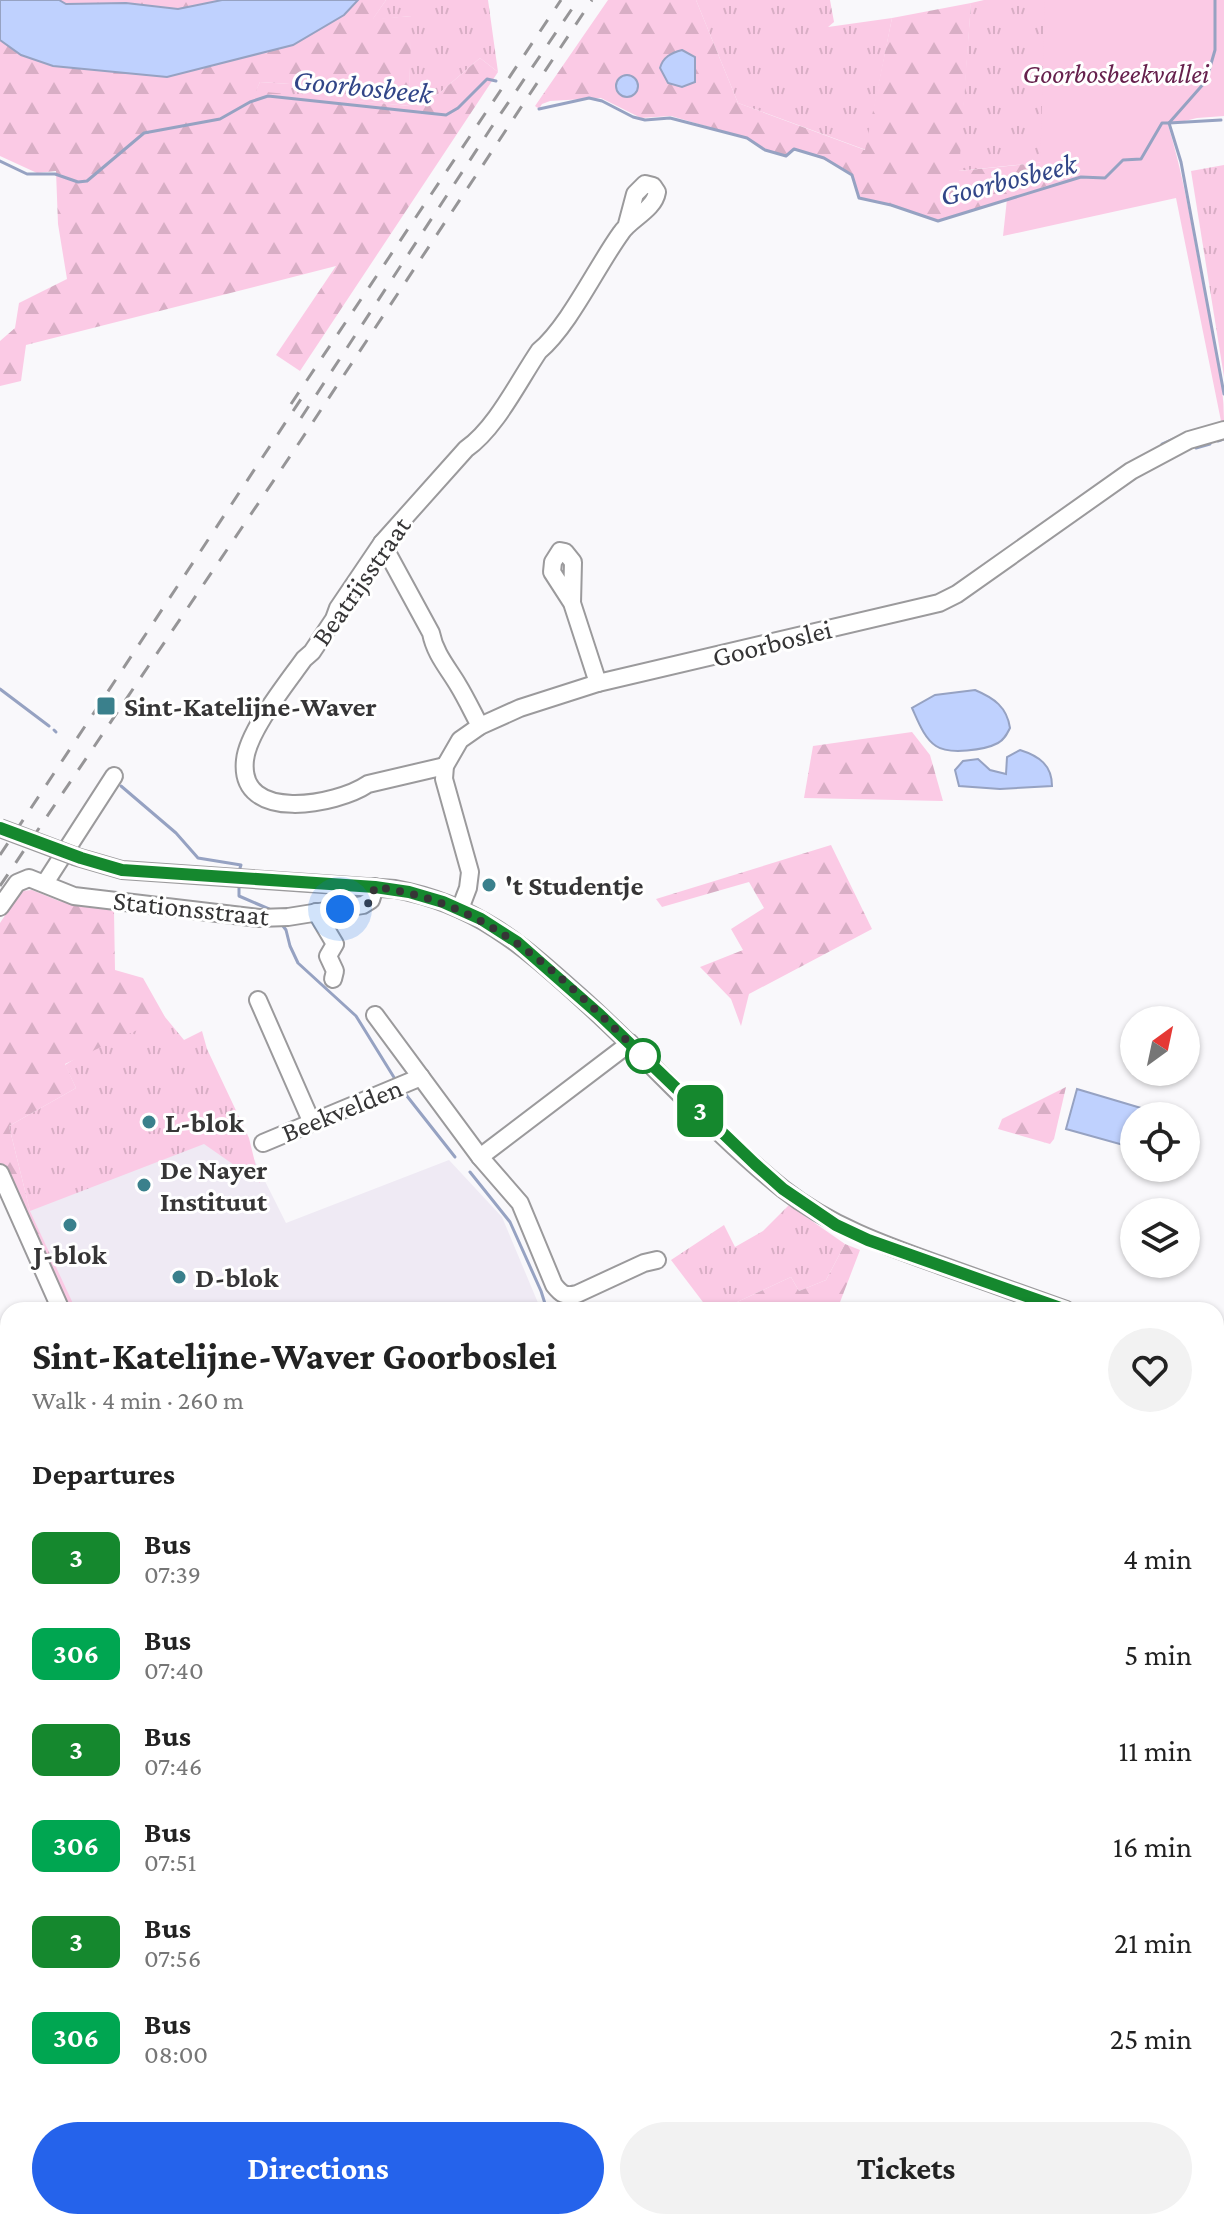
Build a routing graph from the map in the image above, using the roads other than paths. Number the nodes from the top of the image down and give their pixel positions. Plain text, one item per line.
1 (627, 224) dead end
2 (1224, 430) edge
3 (382, 543) junction
4 (572, 603) dead end
5 (598, 683) junction
6 (480, 726) junction
7 (445, 766) junction
8 (114, 776) dead end
9 (0, 828) edge
10 (45, 883) junction
11 (375, 887) junction
12 (0, 907) edge
13 (460, 909) junction
14 (316, 912) junction
15 (333, 979) dead end
16 (258, 1000) dead end
17 (375, 1015) dead end
18 (630, 1043) junction
19 (421, 1077) junction
20 (312, 1123) junction
21 (263, 1143) dead end
22 (480, 1157) junction
23 (0, 1173) edge
24 (657, 1260) dead end
25 (57, 1302) edge
26 (1043, 1302) edge

1 - 3 street, Beatrijsstraat
2 - 5 street, Goorboslei
3 - 6 street
3 - 7 street, Beatrijsstraat
4 - 5 street
5 - 6 street, Goorboslei
6 - 7 street, Goorboslei
7 - 13 street
8 - 10 street
9 - 11 street, Stationsstraat, bridge
10 - 12 street
10 - 14 street, Stationsstraat
11 - 13 street, Stationsstraat
11 - 14 street, Stationsstraat
13 - 18 street, Stationsstraat
14 - 15 street
16 - 20 street
17 - 19 street
18 - 22 street
18 - 26 street, Stationsstraat
19 - 20 street, Beekvelden
19 - 22 street
20 - 21 street, Beekvelden
22 - 24 street
23 - 25 street

